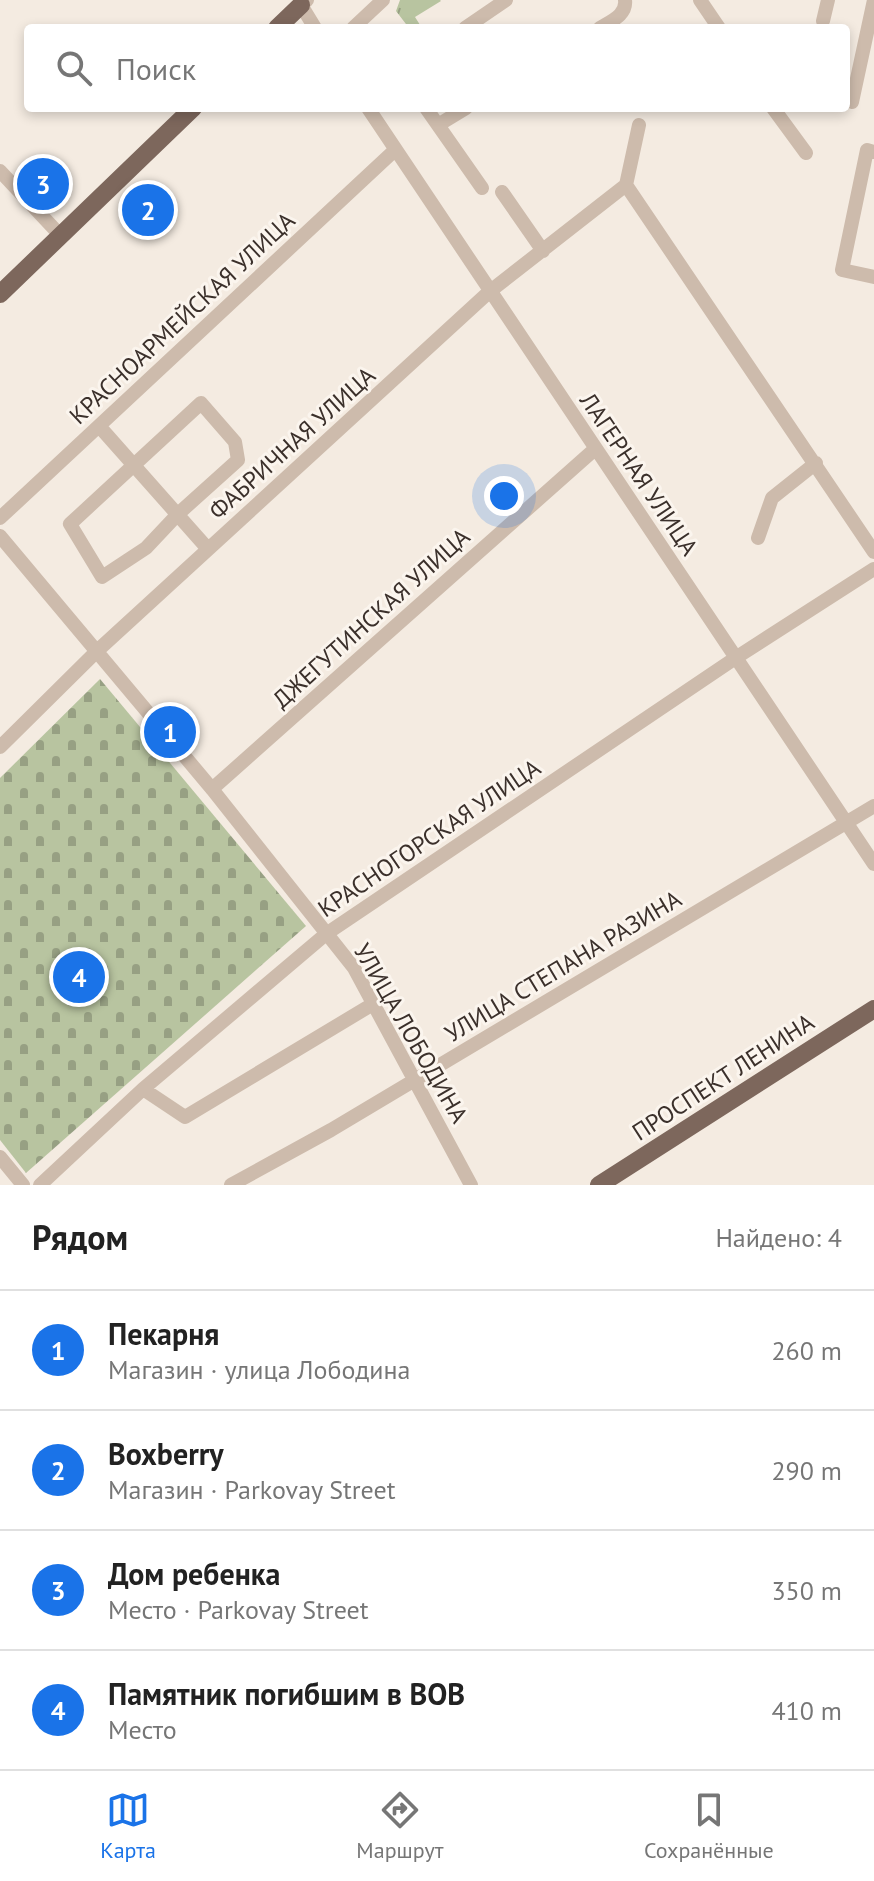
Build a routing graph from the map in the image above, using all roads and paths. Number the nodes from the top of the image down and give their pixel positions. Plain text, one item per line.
1 (383, 0) edge
2 (506, 0) edge
3 (625, 0) edge
4 (700, 0) edge
5 (828, 0) edge
6 (874, 0) edge
7 (305, 2) edge
8 (823, 21) dead end
9 (281, 24) edge
10 (313, 24) edge
11 (357, 24) edge
12 (471, 24) edge
13 (607, 24) edge
14 (716, 24) edge
15 (852, 102) dead end
16 (189, 112) edge
17 (371, 112) edge
18 (429, 112) edge
19 (459, 112) edge
20 (776, 112) edge
21 (438, 125) junction
22 (639, 125) dead end
23 (395, 150) junction
24 (874, 152) edge
25 (806, 153) dead end
26 (2, 178) edge
27 (626, 185) junction
28 (482, 188) dead end
29 (502, 192) dead end
30 (60, 235) junction
31 (543, 251) junction
32 (874, 277) edge
33 (489, 292) junction
34 (0, 294) edge
35 (99, 426) junction
36 (595, 449) junction
37 (816, 463) junction
38 (134, 466) junction
39 (178, 514) junction
40 (0, 518) edge
41 (0, 536) edge
42 (758, 538) dead end
43 (208, 549) junction
44 (874, 552) edge
45 (874, 569) edge
46 (97, 651) junction
47 (737, 657) junction
48 (0, 747) edge
49 (212, 789) junction
50 (874, 806) edge
51 (846, 823) junction
52 (874, 864) edge
53 (326, 934) junction
54 (373, 1004) junction
55 (874, 1009) edge
56 (414, 1080) junction
57 (143, 1089) junction
58 (0, 1157) edge
59 (23, 1185) edge
60 (40, 1185) edge
61 (231, 1185) edge
62 (471, 1185) edge
63 (599, 1185) edge

1 - 11 street
2 - 12 street
3 - 13 street
4 - 14 street
5 - 8 street
6 - 15 street
7 - 9 main road
7 - 10 street
16 - 30 main road
17 - 23 street, ЛАГЕРНАЯ УЛИЦА
18 - 21 street
19 - 21 street
20 - 25 street
21 - 28 street
22 - 27 street
23 - 33 street, ЛАГЕРНАЯ УЛИЦА
23 - 35 street, КРАСНОАРМЕЙСКАЯ УЛИЦА
24 - 32 street
26 - 30 street
27 - 31 street, ФАБРИЧНАЯ УЛИЦА
27 - 37 street
29 - 31 street
30 - 34 main road
31 - 33 street, ФАБРИЧНАЯ УЛИЦА
33 - 36 street, ЛАГЕРНАЯ УЛИЦА
33 - 43 street, ФАБРИЧНАЯ УЛИЦА
35 - 38 street
35 - 40 street, КРАСНОАРМЕЙСКАЯ УЛИЦА
36 - 47 street, ЛАГЕРНАЯ УЛИЦА
36 - 49 street, ДЖЕГУТИНСКАЯ УЛИЦА
37 - 42 street
37 - 44 street
38 - 39 street
38 - 39 street
38 - 39 street
39 - 43 street
41 - 46 street, УЛИЦА ЛОБОДИНА
43 - 46 street, ФАБРИЧНАЯ УЛИЦА
45 - 47 street, КРАСНОГОРСКАЯ УЛИЦА
46 - 48 street, ФАБРИЧНАЯ УЛИЦА
46 - 49 street, УЛИЦА ЛОБОДИНА
47 - 51 street, ЛАГЕРНАЯ УЛИЦА
47 - 53 street, КРАСНОГОРСКАЯ УЛИЦА
49 - 53 street, УЛИЦА ЛОБОДИНА
50 - 51 street, УЛИЦА СТЕПАНА РАЗИНА
51 - 52 street, ЛАГЕРНАЯ УЛИЦА
51 - 56 street, УЛИЦА СТЕПАНА РАЗИНА
53 - 54 street, УЛИЦА ЛОБОДИНА
53 - 57 street, КРАСНОГОРСКАЯ УЛИЦА
54 - 56 street, УЛИЦА ЛОБОДИНА
54 - 57 street
55 - 63 main road, ПРОСПЕКТ ЛЕНИНА
56 - 61 street, УЛИЦА СТЕПАНА РАЗИНА
56 - 62 street, УЛИЦА ЛОБОДИНА
57 - 60 street, КРАСНОГОРСКАЯ УЛИЦА
58 - 59 street

